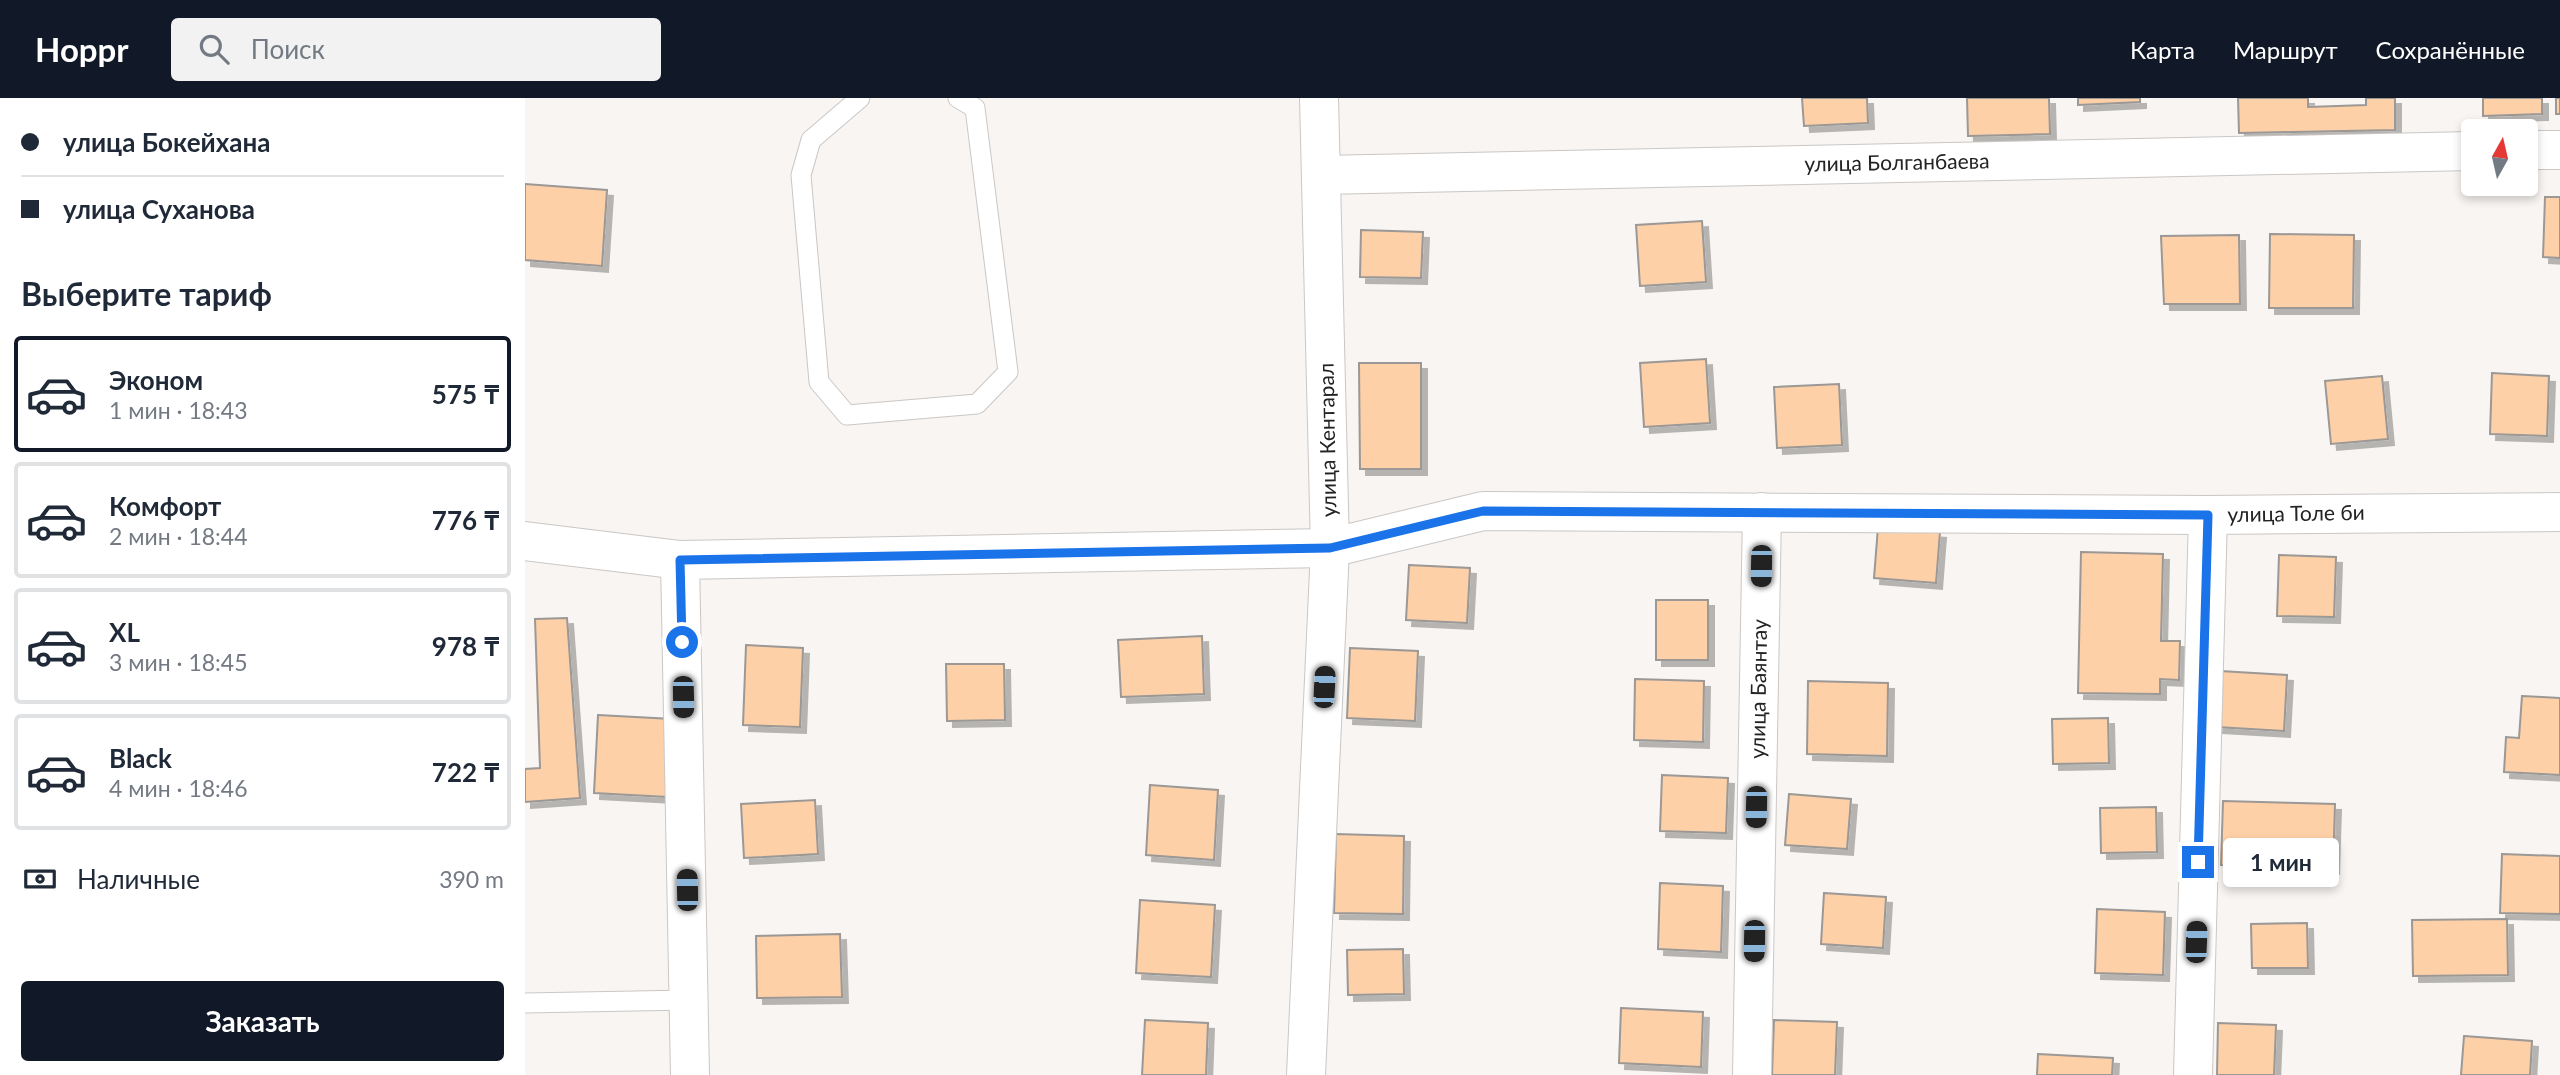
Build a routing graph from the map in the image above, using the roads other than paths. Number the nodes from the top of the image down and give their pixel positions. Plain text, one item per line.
1 (860, 98) edge
2 (958, 98) edge
3 (1319, 98) edge
4 (2538, 150) edge
5 (2560, 150) edge
6 (2461, 151) edge
7 (1321, 175) junction
8 (1762, 512) junction
9 (2560, 512) edge
10 (2208, 515) junction
11 (525, 541) edge
12 (1330, 548) junction
13 (680, 560) junction
14 (689, 1000) junction
15 (525, 1003) edge
16 (690, 1075) edge
17 (1306, 1075) edge
18 (1752, 1075) edge
19 (2193, 1075) edge

1 - 2 lane
3 - 7 street, улица Кентарал
4 - 5 street
6 - 7 street, улица Болганбаева
7 - 12 street, улица Кентарал
8 - 10 street, улица Толе би
8 - 12 street, улица Толе би
8 - 18 street, улица Баянтау
9 - 10 street, улица Толе би
10 - 19 street
11 - 13 street, улица Толе би
12 - 13 street, улица Толе би
12 - 17 street, улица Кентарал
13 - 14 street
14 - 15 lane
14 - 16 street

